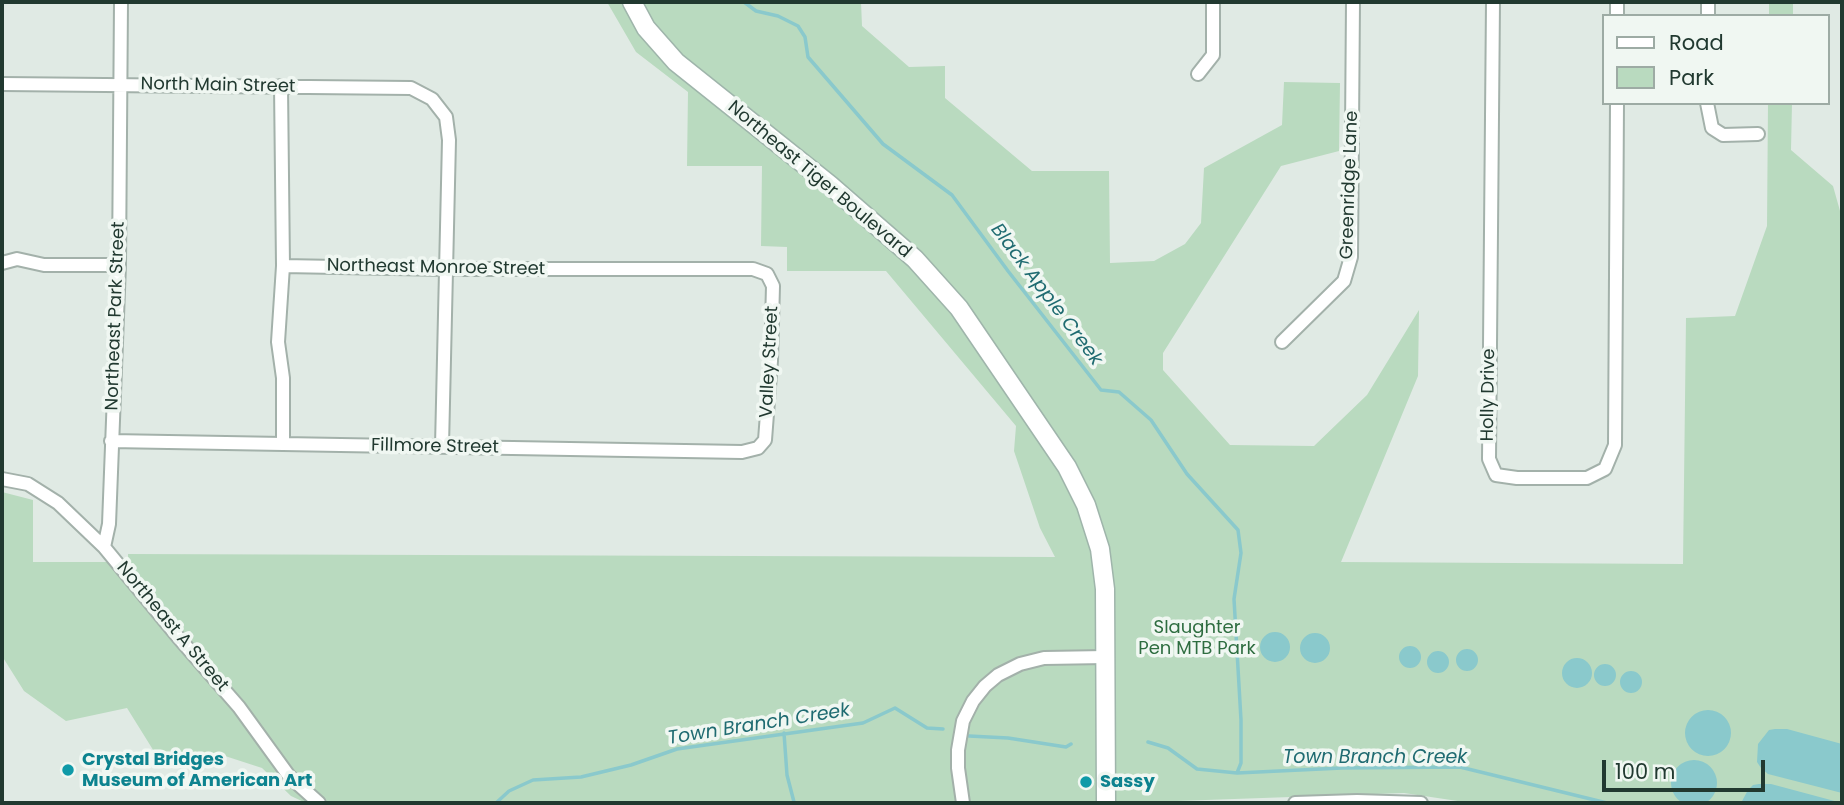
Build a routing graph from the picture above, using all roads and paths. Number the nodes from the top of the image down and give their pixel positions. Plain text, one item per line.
1 (121, 2) edge
2 (632, 2) edge
3 (1213, 2) edge
4 (1353, 2) edge
5 (1493, 2) edge
6 (1198, 74) dead end
7 (2, 84) edge
8 (122, 85) junction
9 (281, 86) junction
10 (1617, 105) edge
11 (1707, 105) edge
12 (1758, 134) dead end
13 (2, 263) edge
14 (118, 265) junction
15 (283, 265) junction
16 (447, 269) junction
17 (766, 274) joint
18 (1282, 342) dead end
19 (111, 441) junction
20 (283, 444) junction
21 (442, 446) junction
22 (758, 448) joint
23 (2, 479) edge
24 (104, 547) junction
25 (1106, 657) junction
26 (319, 803) edge
27 (963, 803) edge
28 (1106, 803) edge
29 (1295, 803) edge
30 (1421, 803) edge

1 - 8 street, Northeast Park Street
2 - 25 street, Northeast Tiger Boulevard
3 - 6 street
4 - 18 street, Greenridge Lane
5 - 10 street, Holly Drive
7 - 8 street, North Main Street
8 - 9 street, North Main Street
8 - 14 street, Northeast Park Street
9 - 15 street
9 - 16 street, North Main Street
11 - 12 street
13 - 14 street
14 - 19 street, Northeast Park Street
15 - 16 street, Northeast Monroe Street
15 - 20 street
16 - 17 street, Northeast Monroe Street
16 - 21 street
17 - 22 street, Valley Street
19 - 20 street, Fillmore Street
19 - 24 street, Northeast Park Street
20 - 21 street, Fillmore Street
21 - 22 street, Fillmore Street
23 - 24 street, Northeast A Street
24 - 26 street, Northeast A Street
25 - 27 street
25 - 28 street, Northeast Tiger Boulevard
29 - 30 street

